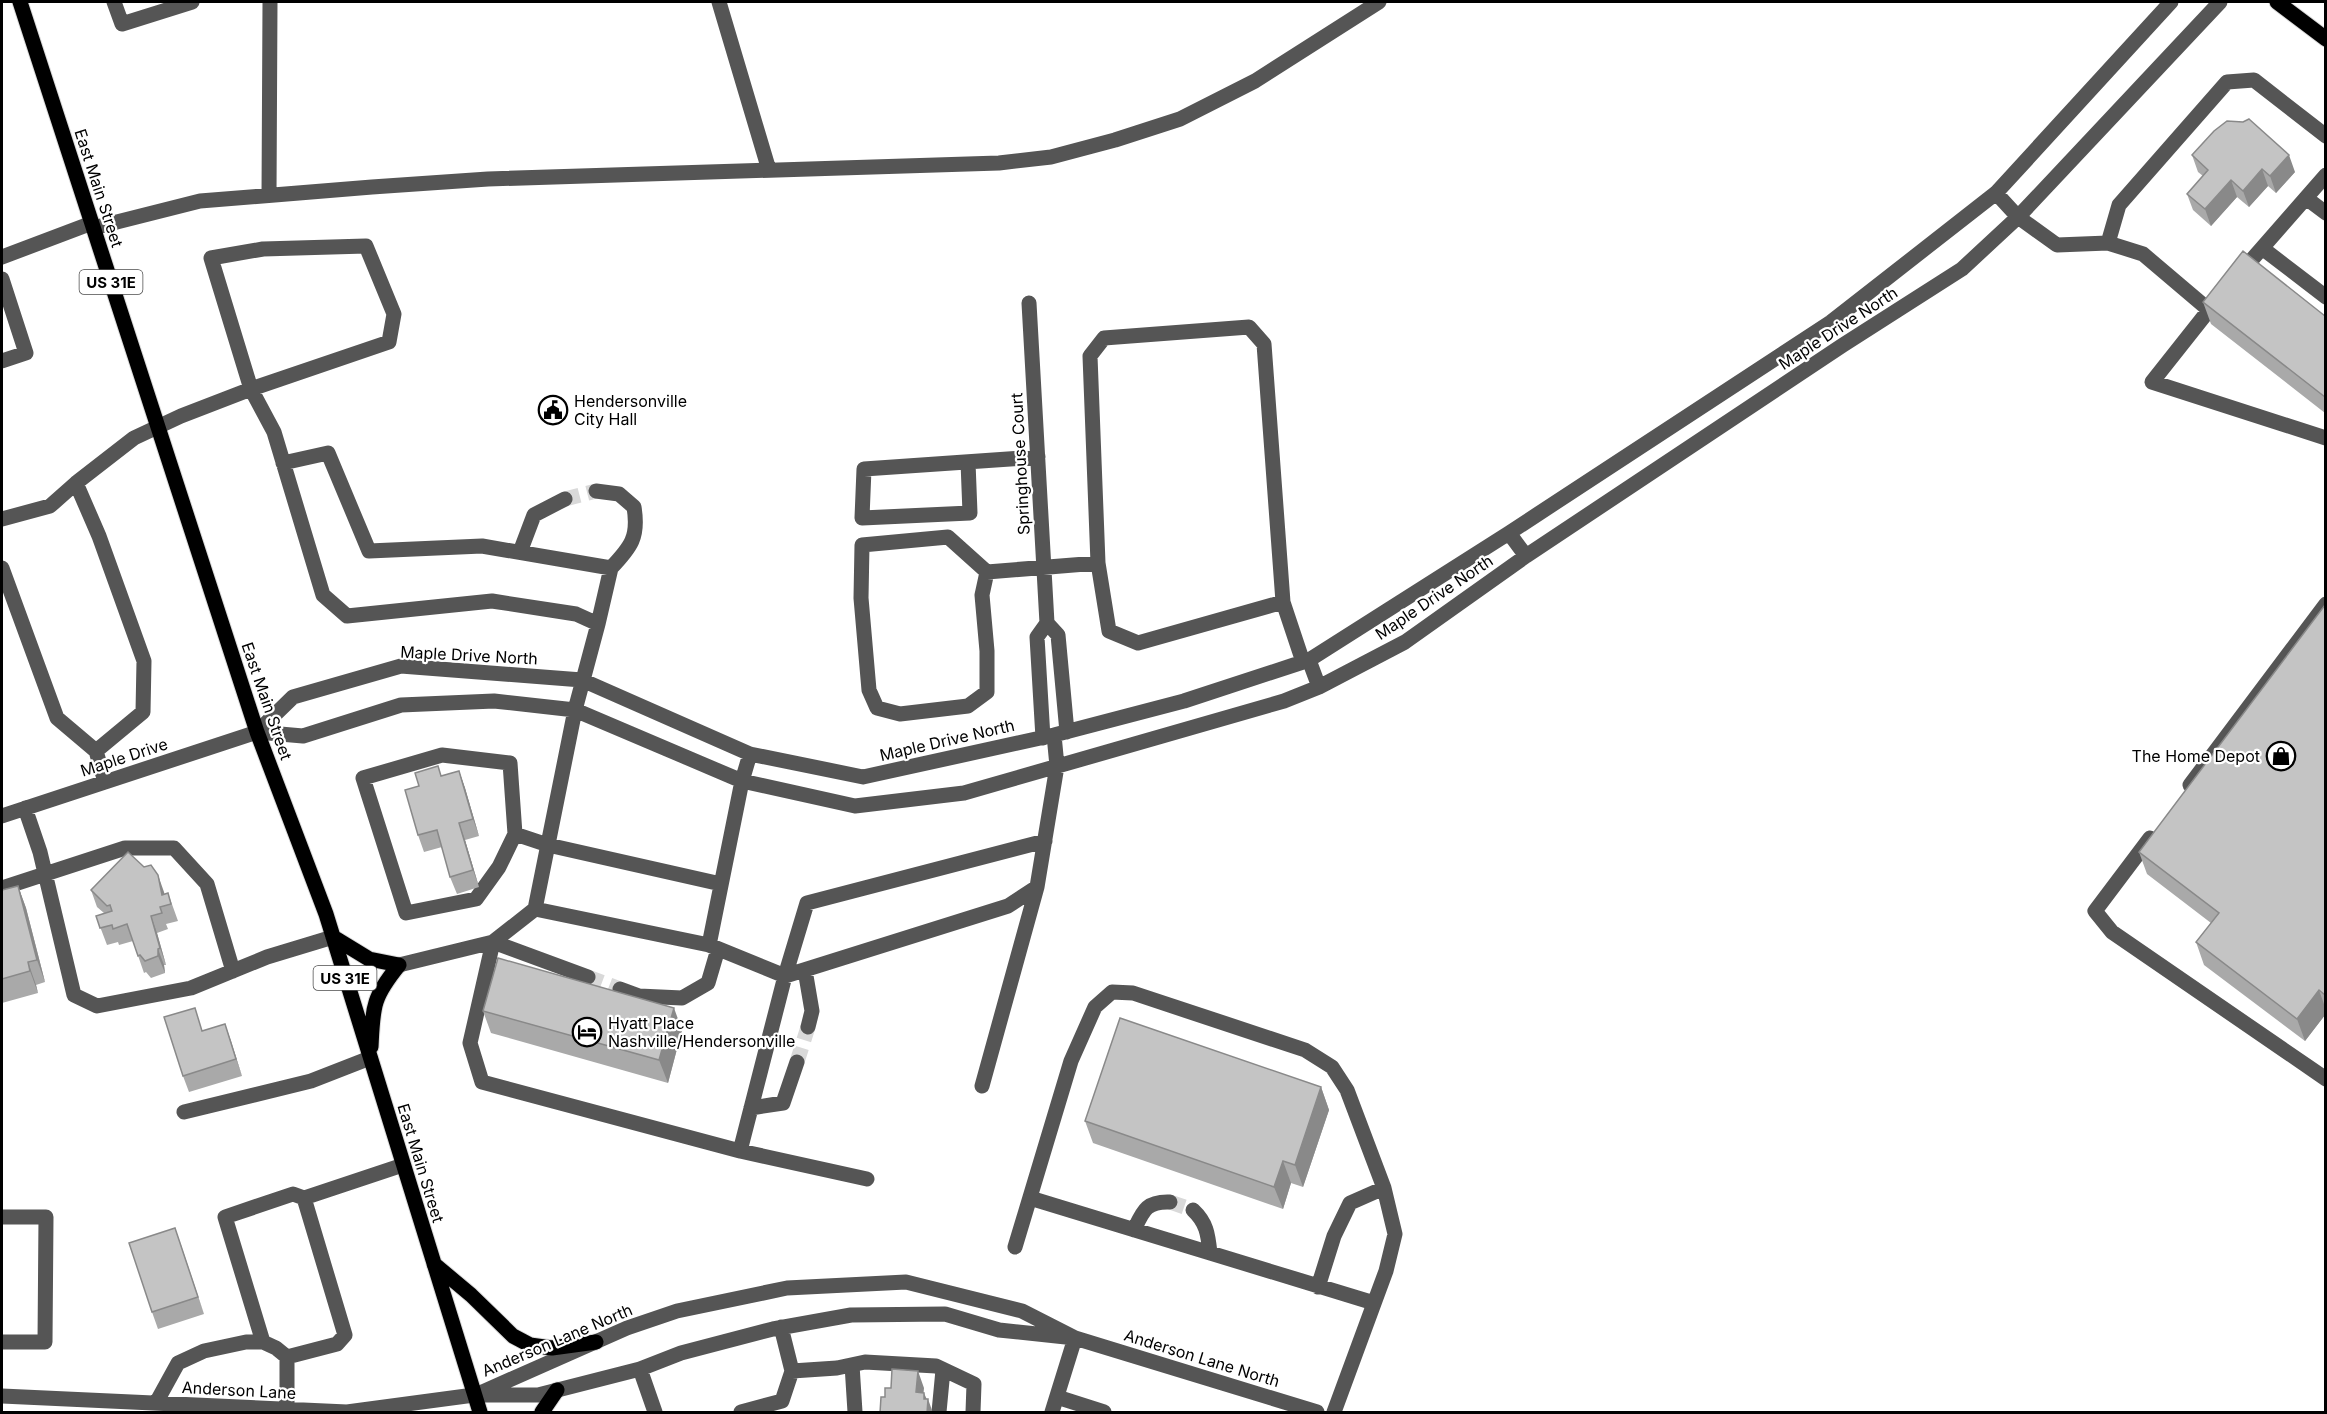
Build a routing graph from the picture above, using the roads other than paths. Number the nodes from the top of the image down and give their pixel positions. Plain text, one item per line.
1 (20, 2) edge
2 (114, 2) edge
3 (192, 2) edge
4 (270, 2) edge
5 (719, 2) edge
6 (1378, 2) edge
7 (2171, 2) edge
8 (2220, 2) edge
9 (2277, 2) edge
10 (2325, 39) edge
11 (2325, 136) edge
12 (769, 170) junction
13 (2325, 176) edge
14 (1996, 193) junction
15 (269, 195) junction
16 (2306, 198) junction
17 (2325, 213) edge
18 (2018, 217) junction
19 (92, 226) junction
20 (2108, 243) junction
21 (2262, 248) junction
22 (2, 258) edge
23 (2, 279) edge
24 (2325, 297) edge
25 (1029, 303) dead end
26 (2209, 310) junction
27 (1831, 322) junction
28 (1843, 345) junction
29 (2, 361) edge
30 (251, 389) junction
31 (158, 426) junction
32 (2325, 438) edge
33 (1038, 457) junction
34 (968, 462) junction
35 (283, 463) junction
36 (76, 483) junction
37 (596, 491) tunnel mouth
38 (565, 499) tunnel mouth
39 (2, 519) edge
40 (1509, 533) junction
41 (520, 552) junction
42 (1526, 556) junction
43 (1098, 564) junction
44 (1044, 567) junction
45 (2, 568) edge
46 (611, 568) junction
47 (987, 572) junction
48 (1283, 602) junction
49 (2325, 604) edge
50 (1047, 623) junction
51 (598, 624) junction
52 (1306, 661) junction
53 (582, 680) junction
54 (1319, 687) junction
55 (575, 710) junction
56 (257, 732) junction
57 (1054, 735) junction
58 (96, 751) junction
59 (750, 754) junction
60 (1057, 766) junction
61 (105, 782) junction
62 (742, 782) junction
63 (2182, 796) edge
64 (25, 808) junction
65 (2, 816) edge
66 (2160, 824) edge
67 (515, 834) junction
68 (1045, 841) junction
69 (548, 845) junction
70 (46, 874) junction
71 (721, 884) junction
72 (1037, 887) junction
73 (2, 888) edge
74 (535, 909) junction
75 (333, 937) junction
76 (493, 942) junction
77 (714, 947) junction
78 (399, 965) junction
79 (805, 970) junction
80 (233, 971) junction
81 (785, 976) junction
82 (588, 977) tunnel mouth
83 (620, 989) tunnel mouth
84 (808, 1027) tunnel mouth
85 (370, 1058) junction
86 (797, 1062) tunnel mouth
87 (2325, 1079) edge
88 (982, 1086) dead end
89 (751, 1108) junction
90 (184, 1112) dead end
91 (740, 1151) junction
92 (403, 1165) junction
93 (867, 1179) dead end
94 (1384, 1188) junction
95 (304, 1198) junction
96 (1030, 1198) junction
97 (1170, 1202) tunnel mouth
98 (1193, 1210) tunnel mouth
99 (2, 1217) edge
100 (1134, 1230) junction
101 (1014, 1246) dead end
102 (1210, 1253) junction
103 (433, 1263) junction
104 (1317, 1287) junction
105 (1374, 1304) junction
106 (781, 1327) junction
107 (1076, 1338) junction
108 (2, 1342) edge
109 (262, 1342) junction
110 (596, 1342) junction
111 (286, 1358) junction
112 (852, 1365) junction
113 (640, 1369) junction
114 (943, 1370) junction
115 (792, 1371) junction
116 (557, 1390) junction
117 (474, 1395) junction
118 (2, 1396) edge
119 (1057, 1397) junction
120 (156, 1408) edge
121 (763, 1410) edge
122 (287, 1412) edge
123 (480, 1413) edge
124 (542, 1413) edge
125 (655, 1413) edge
126 (741, 1413) edge
127 (855, 1413) edge
128 (939, 1413) edge
129 (973, 1413) edge
130 (1052, 1413) edge
131 (1104, 1413) edge
132 (1317, 1413) edge
133 (1334, 1413) edge

1 - 19 main road, East Main Street / US 31E
2 - 3 street
4 - 15 street
5 - 12 street
6 - 12 street
7 - 14 street, Maple Drive North
8 - 18 street, Maple Drive North
9 - 10 main road
11 - 20 street
12 - 15 street
13 - 16 street
14 - 18 street
14 - 27 street, Maple Drive North
15 - 19 street
16 - 17 street
16 - 21 street
18 - 20 street
18 - 28 street, Maple Drive North
19 - 22 street
19 - 31 main road, East Main Street / US 31E
20 - 26 street
21 - 24 street
21 - 26 street
23 - 29 street
25 - 33 street, Springhouse Court
26 - 32 street
27 - 28 street
27 - 40 street, Maple Drive North
28 - 42 street, Maple Drive North
30 - 30 street
30 - 31 street
30 - 35 street
31 - 36 street
31 - 56 main road, East Main Street / US 31E
33 - 34 street
33 - 44 street, Springhouse Court
34 - 34 street
35 - 41 street
35 - 51 street
36 - 39 street
36 - 58 street
37 - 46 street
38 - 41 street
40 - 42 street
40 - 52 street, Maple Drive North
41 - 46 street
42 - 54 street, Maple Drive North
43 - 44 street
43 - 48 street
43 - 48 street
44 - 47 street
44 - 50 street, Springhouse Court
45 - 58 street
46 - 51 street
47 - 47 street
48 - 52 street
49 - 63 street
50 - 57 street
50 - 57 street
51 - 53 street
52 - 54 street
52 - 57 street, Maple Drive North
53 - 55 street
53 - 56 street, Maple Drive North
53 - 59 street, Maple Drive North
54 - 60 street, Maple Drive North
55 - 56 street, Maple Drive North
55 - 62 street, Maple Drive North
55 - 69 street
56 - 61 street, Maple Drive
56 - 75 main road, East Main Street / US 31E
57 - 59 street, Maple Drive North
57 - 60 street
58 - 61 street
59 - 62 street
60 - 62 street, Maple Drive North
60 - 68 street
61 - 64 street, Maple Drive
62 - 71 street
64 - 65 street, Maple Drive
64 - 70 street
66 - 87 street
67 - 67 street
67 - 69 street
68 - 72 street
68 - 81 street
69 - 71 street
69 - 74 street
70 - 73 street
70 - 80 street
70 - 80 street
71 - 77 street
72 - 79 street
72 - 88 street
74 - 76 street
74 - 77 street
75 - 78 main road
75 - 80 street
75 - 85 main road, East Main Street / US 31E
76 - 78 street
76 - 82 street
76 - 91 street
77 - 81 street
77 - 83 street
78 - 85 main road
79 - 81 street
79 - 84 street
81 - 89 street
85 - 90 street
85 - 92 main road, East Main Street / US 31E
86 - 89 street
89 - 91 street
91 - 93 street
92 - 95 street
92 - 103 main road, East Main Street / US 31E
94 - 96 street
94 - 104 street
94 - 105 street
95 - 109 street
95 - 111 street
96 - 100 street
96 - 101 street
97 - 100 street
98 - 102 street
99 - 108 street
100 - 102 street
102 - 104 street
103 - 110 main road
103 - 117 main road, East Main Street / US 31E
104 - 105 street
105 - 133 street
106 - 107 street, Anderson Lane North
106 - 113 street, Anderson Lane North
106 - 115 street
107 - 110 street, Anderson Lane North
107 - 119 street
107 - 132 street, Anderson Lane North
109 - 111 street
109 - 120 street
110 - 117 street, Anderson Lane North
111 - 122 street
112 - 114 street
112 - 115 street
112 - 127 street
113 - 116 street, Anderson Lane North
113 - 125 street
114 - 128 street
114 - 129 street
115 - 121 street
116 - 117 street, Anderson Lane North
116 - 124 main road
117 - 122 street, Anderson Lane
117 - 123 main road, East Main Street / US 31E
118 - 120 street, Anderson Lane
119 - 130 street
119 - 131 street
120 - 122 street, Anderson Lane
121 - 126 street

